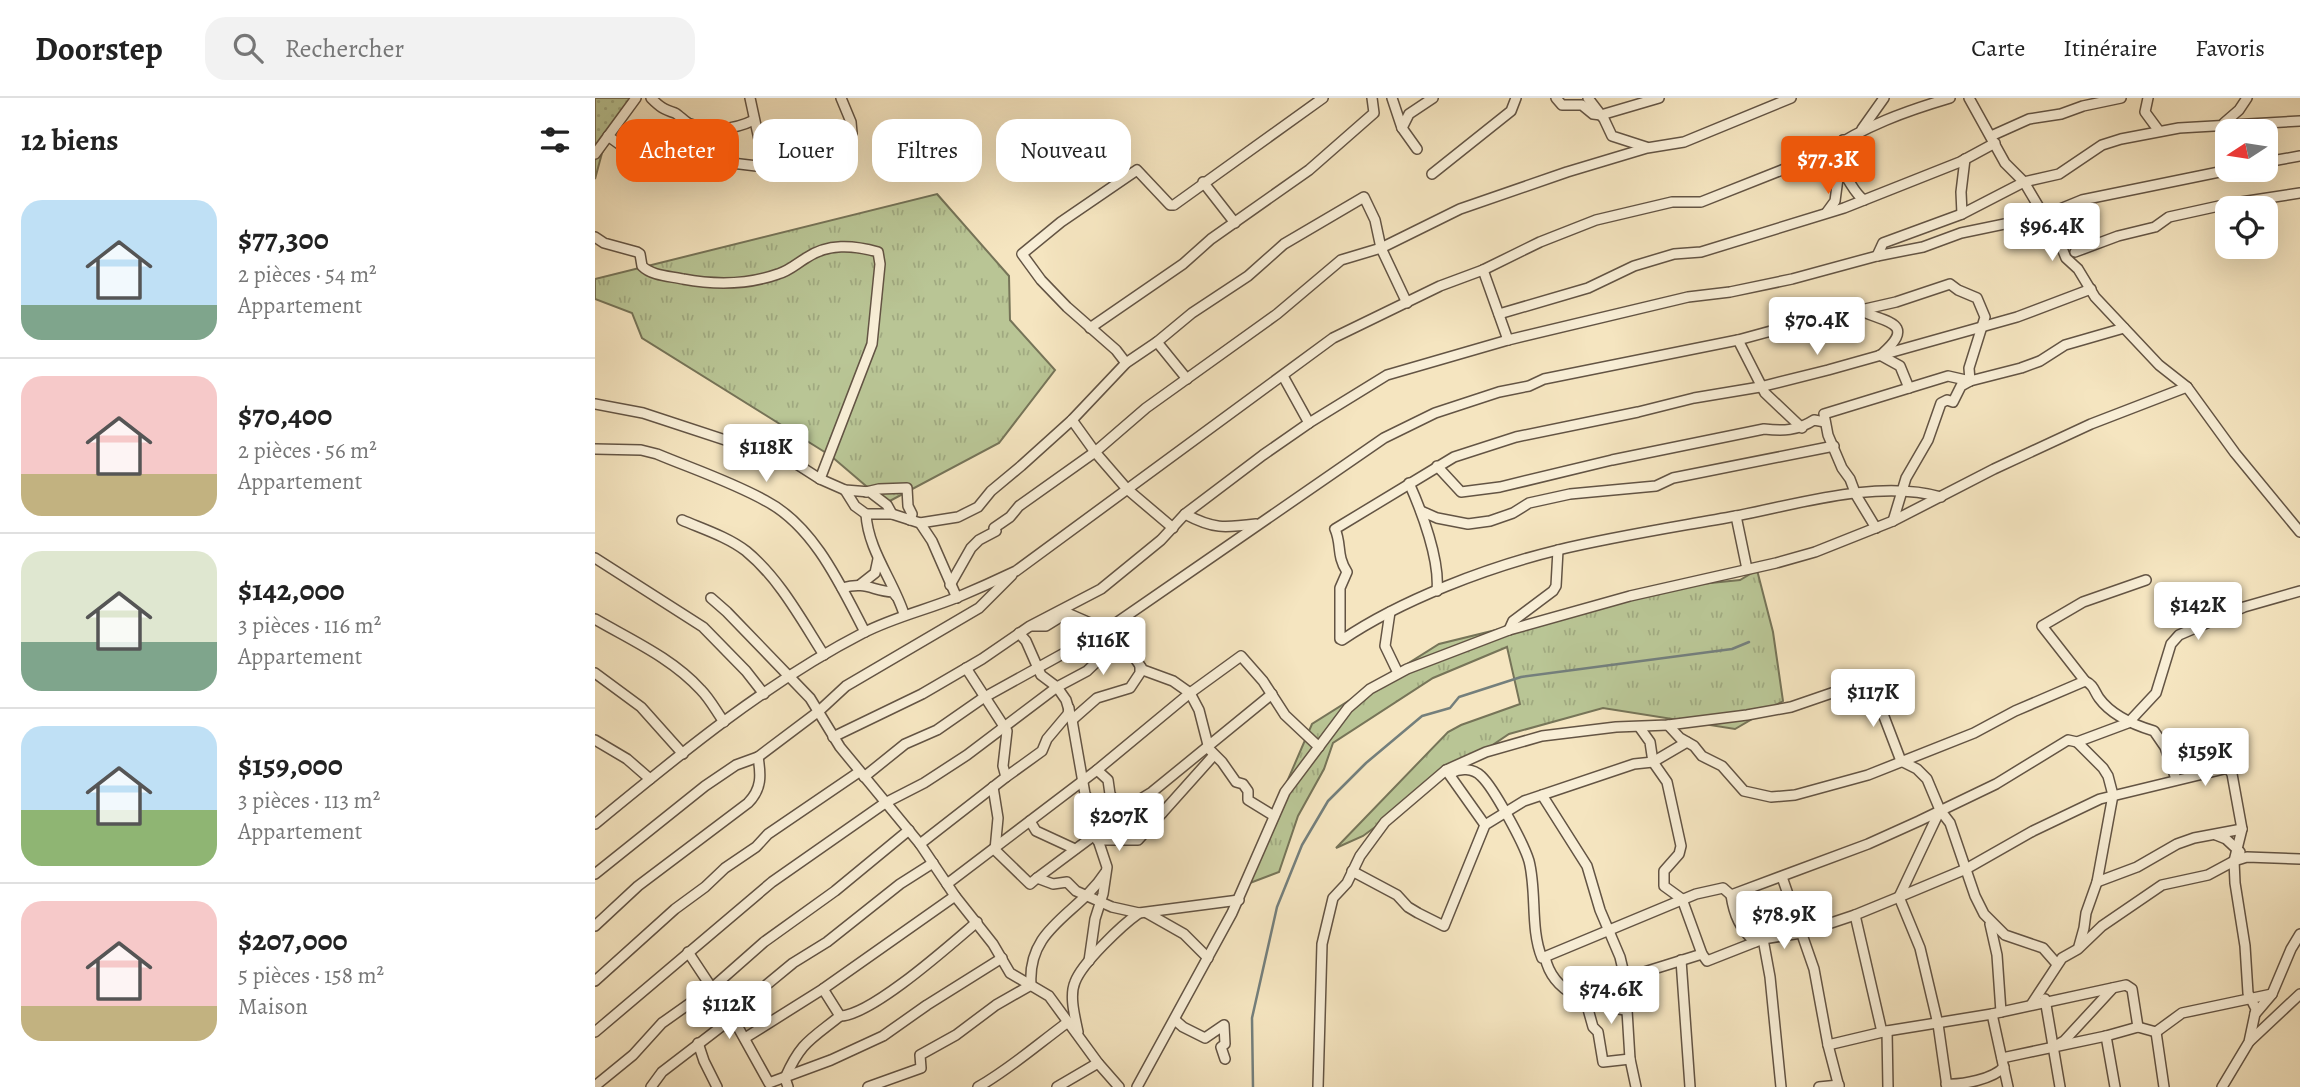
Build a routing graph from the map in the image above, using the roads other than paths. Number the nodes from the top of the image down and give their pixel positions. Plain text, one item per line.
1 (636, 98) edge
2 (652, 98) edge
3 (750, 98) edge
4 (841, 98) edge
5 (1323, 98) edge
6 (1372, 98) edge
7 (1392, 98) edge
8 (1433, 98) edge
9 (1516, 98) edge
10 (1556, 98) edge
11 (1588, 98) edge
12 (1659, 98) edge
13 (1791, 98) edge
14 (1884, 98) edge
15 (1922, 98) edge
16 (1950, 98) edge
17 (1969, 98) edge
18 (2121, 98) edge
19 (2148, 98) edge
20 (2245, 99) edge
21 (2078, 103) edge
22 (1918, 108) junction
23 (1601, 115) junction
24 (754, 119) edge
25 (850, 119) edge
26 (2230, 119) edge
27 (2254, 119) edge
28 (753, 120) edge
29 (2279, 121) edge
30 (2300, 121) edge
31 (2215, 125) edge
32 (1402, 128) junction
33 (1861, 131) junction
34 (2159, 131) junction
35 (608, 135) junction
36 (1843, 140) junction
37 (1993, 140) junction
38 (1647, 148) junction
39 (1417, 149) dead end
40 (595, 154) edge
41 (1820, 155) junction
42 (2300, 156) edge
43 (1965, 159) junction
44 (2279, 160) edge
45 (753, 166) edge
46 (1840, 169) junction
47 (1432, 173) dead end
48 (2215, 173) edge
49 (1203, 182) junction
50 (2024, 182) junction
51 (2300, 193) edge
52 (1864, 200) junction
53 (1827, 212) junction
54 (1962, 214) junction
55 (2043, 216) junction
56 (1235, 223) junction
57 (595, 237) edge
58 (2059, 240) junction
59 (1381, 248) junction
60 (2074, 252) junction
61 (1877, 256) junction
62 (2078, 269) junction
63 (1483, 270) junction
64 (2091, 289) junction
65 (1407, 303) junction
66 (1859, 310) junction
67 (1499, 314) junction
68 (1984, 326) junction
69 (1090, 328) junction
70 (2124, 328) junction
71 (1509, 340) junction
72 (1738, 340) junction
73 (1157, 342) junction
74 (1881, 355) junction
75 (1126, 363) junction
76 (1283, 376) junction
77 (1188, 379) junction
78 (1969, 381) junction
79 (1761, 387) junction
80 (2187, 387) junction
81 (1909, 388) junction
82 (595, 404) edge
83 (1072, 420) junction
84 (1825, 422) junction
85 (1309, 423) junction
86 (1802, 428) junction
87 (1833, 446) junction
88 (595, 449) edge
89 (1095, 452) junction
90 (1437, 466) junction
91 (820, 479) junction
92 (1409, 483) junction
93 (1127, 489) junction
94 (845, 490) junction
95 (1902, 492) junction
96 (864, 493) junction
97 (1856, 495) junction
98 (1941, 498) junction
99 (1421, 511) junction
100 (866, 514) junction
101 (892, 514) junction
102 (1185, 514) junction
103 (1736, 516) junction
104 (682, 520) dead end
105 (1893, 521) junction
106 (915, 522) junction
107 (1258, 524) junction
108 (1173, 528) junction
109 (1876, 528) junction
110 (2300, 532) edge
111 (1558, 550) junction
112 (596, 559) edge
113 (878, 559) junction
114 (1747, 569) junction
115 (1016, 571) junction
116 (2146, 580) dead end
117 (861, 584) junction
118 (950, 585) junction
119 (842, 588) junction
120 (1437, 591) junction
121 (2300, 592) edge
122 (898, 596) junction
123 (711, 598) dead end
124 (957, 598) junction
125 (1390, 612) junction
126 (904, 614) junction
127 (595, 619) edge
128 (1030, 626) junction
129 (1106, 630) junction
130 (1509, 630) junction
131 (865, 632) junction
132 (1019, 633) junction
133 (1115, 637) junction
134 (824, 655) junction
135 (1140, 666) junction
136 (966, 668) junction
137 (1037, 668) junction
138 (1398, 673) junction
139 (596, 675) edge
140 (787, 675) junction
141 (2085, 681) junction
142 (1057, 687) junction
143 (1190, 693) junction
144 (764, 694) junction
145 (1272, 694) junction
146 (983, 698) junction
147 (1069, 708) junction
148 (819, 711) junction
149 (1072, 720) junction
150 (724, 722) junction
151 (2128, 723) junction
152 (1668, 725) junction
153 (1005, 727) junction
154 (1640, 728) junction
155 (834, 737) junction
156 (595, 740) edge
157 (1687, 742) junction
158 (2077, 742) junction
159 (1207, 745) junction
160 (1318, 747) junction
161 (683, 754) junction
162 (1214, 755) junction
163 (758, 757) junction
164 (1901, 761) junction
165 (1653, 762) junction
166 (1097, 770) junction
167 (1448, 772) junction
168 (862, 774) junction
169 (1006, 777) junction
170 (649, 779) junction
171 (2176, 779) junction
172 (1083, 781) junction
173 (993, 787) junction
174 (1542, 795) junction
175 (2113, 795) junction
176 (885, 803) junction
177 (1940, 810) junction
178 (1121, 811) junction
179 (1504, 811) junction
180 (1162, 813) junction
181 (1274, 816) junction
182 (1030, 821) junction
183 (595, 824) edge
184 (1485, 825) junction
185 (2242, 829) junction
186 (909, 830) junction
187 (2216, 835) junction
188 (1096, 837) junction
189 (920, 844) junction
190 (1075, 849) junction
191 (2237, 849) junction
192 (995, 850) junction
193 (2247, 857) junction
194 (2300, 859) edge
195 (2234, 860) junction
196 (933, 863) junction
197 (1966, 869) junction
198 (1352, 871) junction
199 (1106, 872) junction
200 (595, 874) edge
201 (1782, 877) junction
202 (1037, 878) junction
203 (2097, 882) junction
204 (947, 884) junction
205 (1087, 894) junction
206 (1731, 895) junction
207 (955, 896) junction
208 (1899, 897) junction
209 (1682, 899) junction
210 (1239, 900) junction
211 (1100, 901) junction
212 (1143, 913) junction
213 (1855, 915) junction
214 (1990, 921) junction
215 (977, 922) junction
216 (595, 926) edge
217 (1609, 931) junction
218 (1801, 933) junction
219 (2300, 934) edge
220 (1759, 941) junction
221 (2078, 949) junction
222 (688, 952) junction
223 (1702, 954) junction
224 (1545, 957) junction
225 (1002, 958) junction
226 (1208, 958) junction
227 (1089, 961) junction
228 (1681, 961) junction
229 (2057, 964) junction
230 (1625, 978) junction
231 (595, 981) edge
232 (1031, 985) junction
233 (713, 987) junction
234 (2041, 988) junction
235 (2114, 988) junction
236 (823, 989) junction
237 (2272, 994) junction
238 (2300, 994) edge
239 (2250, 998) junction
240 (1586, 1002) junction
241 (2046, 1002) junction
242 (2031, 1005) junction
243 (1625, 1010) junction
244 (1997, 1013) junction
245 (2255, 1015) junction
246 (840, 1016) junction
247 (732, 1017) junction
248 (1175, 1020) junction
249 (1068, 1022) junction
250 (1938, 1024) junction
251 (2138, 1027) junction
252 (595, 1032) edge
253 (1884, 1032) junction
254 (2156, 1032) junction
255 (2106, 1036) junction
256 (1079, 1037) junction
257 (745, 1038) junction
258 (2249, 1042) junction
259 (698, 1043) junction
260 (1828, 1045) junction
261 (2052, 1048) junction
262 (1225, 1059) dead end
263 (1630, 1059) junction
264 (2003, 1062) junction
265 (1098, 1063) junction
266 (787, 1082) edge
267 (1946, 1085) edge
268 (595, 1086) edge
269 (654, 1086) edge
270 (1839, 1086) edge
271 (717, 1087) edge
272 (867, 1087) edge
273 (978, 1087) edge
274 (1057, 1087) edge
275 (1119, 1087) edge
276 (1137, 1087) edge
277 (1318, 1087) edge
278 (1636, 1087) edge
279 (1690, 1087) edge
280 (1781, 1087) edge
281 (1819, 1087) edge
282 (1888, 1087) edge
283 (2008, 1087) edge
284 (2060, 1087) edge
285 (2115, 1087) edge
286 (2164, 1087) edge
287 (2223, 1087) edge

1 - 35 street
2 - 28 street
3 - 24 street
4 - 25 street
5 - 49 street
6 - 56 street
7 - 32 street
8 - 32 street
9 - 47 street
10 - 23 street
11 - 23 street
12 - 23 street
13 - 38 street
14 - 33 street
15 - 22 street
16 - 22 street
17 - 37 street
18 - 21 street
19 - 34 street
20 - 26 street
20 - 27 street
21 - 37 street
22 - 33 street
23 - 38 street
29 - 30 street
31 - 34 street
32 - 39 street
33 - 36 street
34 - 50 street
35 - 40 street
35 - 45 street
36 - 41 street
36 - 46 street
37 - 43 street
37 - 50 street
38 - 59 street
41 - 46 street
41 - 63 street
42 - 44 street
43 - 52 street
43 - 54 street
46 - 52 street
46 - 53 street
48 - 55 street
49 - 56 street
49 - 69 street
50 - 54 street
50 - 55 street
51 - 60 street
52 - 53 street
53 - 67 street
54 - 61 street
55 - 58 street
55 - 61 street
56 - 69 street
57 - 91 street
58 - 60 street
58 - 62 street
59 - 65 street
59 - 73 street
59 - 77 street
60 - 62 street
61 - 71 street
62 - 64 street
63 - 65 street
63 - 67 street
64 - 68 street
64 - 70 street
65 - 76 street
66 - 68 street
66 - 72 street
66 - 74 street
67 - 71 street
68 - 74 street
68 - 78 street
69 - 75 street
70 - 78 street
70 - 80 street
71 - 85 street
72 - 79 street
72 - 107 street
73 - 75 street
73 - 77 street
74 - 79 street
74 - 81 street
75 - 83 street
76 - 85 street
76 - 93 street
77 - 89 street
78 - 81 street
78 - 95 street
79 - 86 street
79 - 90 street
80 - 98 street
80 - 110 street
81 - 84 street
82 - 91 street
83 - 89 street
83 - 106 street
84 - 86 street
84 - 87 street
85 - 102 street
86 - 90 street
87 - 97 street
87 - 99 street
88 - 119 street
89 - 93 street
89 - 118 street
90 - 92 street
91 - 94 street
92 - 99 street
92 - 125 street
93 - 108 street
93 - 115 street
94 - 96 street
94 - 100 street
95 - 97 street
95 - 98 street
95 - 105 street
96 - 101 street
96 - 106 street
97 - 103 street
97 - 109 street
98 - 105 street
99 - 120 street
100 - 101 street
100 - 113 street
101 - 106 street
102 - 107 street
102 - 108 street
103 - 111 street
103 - 114 street
104 - 134 street
105 - 109 street
106 - 118 street
107 - 129 street
108 - 128 street
109 - 114 street
111 - 120 street
111 - 130 street
112 - 144 street
113 - 117 street
113 - 122 street
114 - 130 street
115 - 124 street
115 - 148 street
116 - 141 street
117 - 119 street
117 - 122 street
118 - 124 street
119 - 131 street
120 - 125 street
121 - 151 street
122 - 126 street
123 - 140 street
124 - 126 street
125 - 138 street
126 - 131 street
127 - 150 street
128 - 129 street
128 - 132 street
129 - 133 street
129 - 137 street
130 - 138 street
131 - 134 street
132 - 136 street
132 - 137 street
133 - 135 street
133 - 142 street
134 - 140 street
135 - 143 street
135 - 149 street
136 - 146 street
136 - 155 street
137 - 142 street
137 - 146 street
138 - 160 street
139 - 161 street
140 - 144 street
140 - 148 street
141 - 151 street
141 - 164 street
142 - 147 street
142 - 153 street
143 - 145 street
143 - 159 street
143 - 166 street
144 - 150 street
145 - 159 street
145 - 160 street
146 - 153 street
146 - 168 street
147 - 149 street
147 - 169 street
148 - 155 street
148 - 163 street
149 - 172 street
150 - 161 street
151 - 158 street
151 - 171 street
152 - 154 street
152 - 157 street
152 - 164 street
153 - 169 street
153 - 176 street
154 - 165 street
154 - 167 street
155 - 168 street
156 - 170 street
157 - 164 street
157 - 165 street
158 - 175 street
158 - 177 street
159 - 162 street
159 - 178 street
160 - 181 street
161 - 170 street
162 - 180 street
162 - 181 street
163 - 200 street
163 - 216 street
164 - 177 street
165 - 174 street
165 - 209 street
166 - 172 street
166 - 178 street
167 - 179 street
167 - 184 street
167 - 198 street
168 - 176 street
168 - 231 street
169 - 173 street
170 - 183 street
171 - 175 street
171 - 185 street
172 - 182 street
172 - 188 street
173 - 189 street
173 - 192 street
174 - 179 street
174 - 217 street
175 - 197 street
175 - 203 street
176 - 186 street
176 - 222 street
177 - 197 street
177 - 201 street
177 - 208 street
178 - 180 street
179 - 184 street
179 - 224 street
180 - 188 street
181 - 210 street
182 - 190 street
182 - 192 street
184 - 198 street
185 - 187 street
185 - 191 street
186 - 189 street
186 - 233 street
187 - 191 street
187 - 203 street
188 - 190 street
188 - 199 street
189 - 196 street
190 - 202 street
191 - 193 street
191 - 195 street
192 - 202 street
192 - 204 street
193 - 194 street
193 - 195 street
195 - 221 street
195 - 239 street
196 - 204 street
196 - 247 street
197 - 208 street
197 - 214 street
198 - 277 street
199 - 205 street
199 - 211 street
201 - 206 street
201 - 218 street
202 - 205 street
203 - 221 street
204 - 207 street
205 - 211 street
205 - 232 street
206 - 209 street
206 - 220 street
207 - 215 street
207 - 236 street
208 - 213 street
208 - 250 street
209 - 217 street
209 - 223 street
210 - 212 street
210 - 226 street
211 - 212 street
211 - 227 street
212 - 226 street
212 - 227 street
213 - 218 street
213 - 253 street
214 - 229 street
214 - 244 street
215 - 225 street
215 - 246 street
217 - 224 street
217 - 230 street
218 - 220 street
218 - 260 street
219 - 237 street
220 - 223 street
220 - 280 street
221 - 229 street
222 - 233 street
222 - 252 street
223 - 228 street
224 - 240 street
225 - 232 street
225 - 266 street
226 - 248 street
227 - 256 street
228 - 230 street
228 - 279 street
229 - 234 street
230 - 243 street
232 - 249 street
232 - 272 street
233 - 247 street
233 - 268 street
234 - 241 street
234 - 242 street
235 - 241 street
235 - 251 street
235 - 261 street
236 - 246 street
236 - 257 street
237 - 239 street
237 - 245 street
238 - 258 street
239 - 245 street
239 - 254 street
240 - 243 street
240 - 263 street
241 - 242 street
241 - 261 street
242 - 244 street
243 - 263 street
244 - 250 street
244 - 264 street
245 - 258 street
246 - 266 street
247 - 257 street
247 - 259 street
248 - 262 street
248 - 276 street
249 - 256 street
249 - 273 street
250 - 253 street
250 - 267 street
251 - 254 street
251 - 255 street
253 - 260 street
253 - 282 street
254 - 286 street
255 - 261 street
255 - 285 street
256 - 265 street
257 - 266 street
258 - 287 street
259 - 269 street
259 - 271 street
260 - 270 street
261 - 264 street
261 - 284 street
263 - 278 street
264 - 267 street
264 - 283 street
265 - 274 street
265 - 275 street
270 - 281 street

